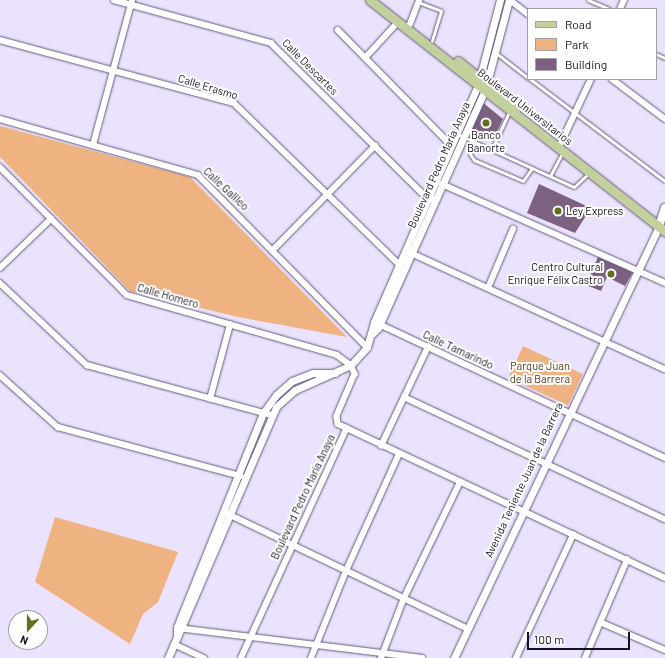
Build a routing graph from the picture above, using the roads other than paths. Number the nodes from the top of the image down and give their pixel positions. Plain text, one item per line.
1 (114, 0) edge
2 (370, 0) edge
3 (379, 0) edge
4 (500, 0) edge
5 (510, 0) edge
6 (588, 0) edge
7 (418, 1) edge
8 (132, 2) edge
9 (607, 8) edge
10 (527, 13) edge
11 (398, 22) junction
12 (410, 24) junction
13 (338, 30) dead end
14 (0, 40) edge
15 (432, 41) junction
16 (494, 52) junction
17 (365, 58) junction
18 (114, 70) junction
19 (527, 77) edge
20 (532, 80) edge
21 (591, 80) edge
22 (613, 80) edge
23 (481, 84) junction
24 (510, 110) junction
25 (576, 114) junction
26 (0, 119) edge
27 (665, 119) edge
28 (455, 133) junction
29 (463, 136) junction
30 (475, 142) junction
31 (450, 144) junction
32 (94, 145) junction
33 (375, 146) junction
34 (562, 147) junction
35 (492, 149) junction
36 (0, 167) edge
37 (532, 168) junction
38 (589, 173) junction
39 (550, 176) junction
40 (665, 181) edge
41 (442, 184) junction
42 (328, 194) junction
43 (428, 196) junction
44 (435, 200) junction
45 (665, 208) edge
46 (51, 219) junction
47 (662, 226) edge
48 (513, 229) dead end
49 (273, 250) junction
50 (408, 252) junction
51 (399, 264) junction
52 (0, 268) edge
53 (636, 270) junction
54 (0, 282) edge
55 (665, 283) edge
56 (488, 288) junction
57 (377, 323) junction
58 (230, 325) junction
59 (603, 340) junction
60 (367, 347) junction
61 (428, 347) junction
62 (351, 365) junction
63 (665, 369) edge
64 (335, 373) junction
65 (0, 375) edge
66 (404, 397) junction
67 (210, 399) junction
68 (263, 413) junction
69 (568, 413) junction
70 (271, 415) junction
71 (348, 428) junction
72 (381, 446) junction
73 (399, 454) junction
74 (665, 458) edge
75 (545, 462) junction
76 (239, 475) junction
77 (247, 478) junction
78 (460, 482) junction
79 (522, 511) junction
80 (224, 512) junction
81 (232, 515) junction
82 (665, 519) edge
83 (573, 535) junction
84 (295, 543) junction
85 (627, 560) junction
86 (346, 571) junction
87 (665, 578) edge
88 (404, 598) junction
89 (600, 622) junction
90 (180, 628) junction
91 (466, 628) junction
92 (250, 637) junction
93 (176, 640) junction
94 (317, 646) junction
95 (665, 650) edge
96 (383, 655) edge
97 (168, 658) edge
98 (204, 658) edge
99 (241, 658) edge
100 (311, 658) edge
101 (422, 658) edge
102 (454, 658) edge
103 (516, 658) edge
104 (584, 658) edge

1 - 8 street, Calle Descartes
2 - 11 main road, Boulevard Universitarios
3 - 12 main road, Boulevard Universitarios
4 - 23 street, Boulevard Pedro María Anaya
5 - 10 street
5 - 16 street, Boulevard Pedro María Anaya
6 - 9 lane
7 - 12 street
7 - 15 lane
8 - 18 street
8 - 33 street, Calle Descartes
11 - 17 street
11 - 23 main road, Boulevard Universitarios
12 - 15 main road, Boulevard Universitarios
13 - 17 street
14 - 18 street, Calle Erasmo
15 - 23 main road, Boulevard Universitarios
16 - 19 lane
16 - 23 street, Boulevard Pedro María Anaya
17 - 31 street
18 - 32 street
18 - 42 street, Calle Erasmo
20 - 25 lane
21 - 25 street
22 - 27 street
23 - 24 main road, Boulevard Universitarios
23 - 28 street, Boulevard Pedro María Anaya
23 - 29 street, Boulevard Pedro María Anaya
23 - 34 main road, Boulevard Universitarios
24 - 34 main road, Boulevard Universitarios
24 - 35 lane
25 - 34 street
25 - 40 lane
26 - 32 street, Calle Galileo
28 - 29 lane
28 - 31 street, Boulevard Pedro María Anaya
29 - 30 lane
29 - 41 street, Boulevard Pedro María Anaya
30 - 35 lane
30 - 37 lane
31 - 43 street, Boulevard Pedro María Anaya
32 - 49 street, Calle Galileo
33 - 42 street
33 - 43 street, Calle Descartes
34 - 38 main road, Boulevard Universitarios
34 - 39 lane
34 - 47 main road, Boulevard Universitarios
35 - 37 lane
36 - 46 street, Calle Homero
37 - 39 lane
38 - 39 lane
38 - 47 main road, Boulevard Universitarios
41 - 44 street, Boulevard Pedro María Anaya
41 - 53 street
42 - 49 street
42 - 51 street, Calle Erasmo
43 - 44 street, Calle Descartes
43 - 50 street, Boulevard Pedro María Anaya
44 - 50 street, Boulevard Pedro María Anaya
45 - 47 main road, Avenida Teniente Juan de la Barrera
46 - 52 street
46 - 58 street, Calle Homero
47 - 53 street, Avenida Teniente Juan de la Barrera
48 - 56 street
49 - 60 street, Calle Galileo
50 - 51 street, Boulevard Pedro María Anaya
50 - 56 street
50 - 57 street, Boulevard Pedro María Anaya
51 - 57 street, Boulevard Pedro María Anaya
53 - 55 street
53 - 59 street, Avenida Teniente Juan de la Barrera
54 - 67 street
56 - 59 street
57 - 60 street, Boulevard Pedro María Anaya
57 - 61 street, Calle Tamarindo
58 - 62 street, Calle Homero
58 - 67 street
59 - 63 street
59 - 69 street, Avenida Teniente Juan de la Barrera
60 - 62 street, Boulevard Pedro María Anaya
61 - 66 street
61 - 69 street, Calle Tamarindo
62 - 64 street
62 - 71 street, Boulevard Pedro María Anaya
64 - 68 street
64 - 70 street
65 - 76 street
66 - 72 street
66 - 75 street
67 - 68 street
68 - 70 street
68 - 76 street
69 - 74 street, Calle Tamarindo
69 - 75 street, Avenida Teniente Juan de la Barrera
70 - 77 street
71 - 72 street
71 - 84 street, Boulevard Pedro María Anaya
72 - 73 street
73 - 78 street
73 - 86 street
75 - 79 street, Avenida Teniente Juan de la Barrera
75 - 82 street
76 - 77 street
76 - 80 street
77 - 81 street
78 - 79 street
78 - 88 street
79 - 83 street
79 - 91 street, Avenida Teniente Juan de la Barrera
80 - 81 street
80 - 90 street
81 - 84 street
81 - 90 street
83 - 85 street
83 - 103 street
84 - 86 street
84 - 92 street, Boulevard Pedro María Anaya
85 - 87 street
85 - 89 street
86 - 88 street
86 - 94 street
88 - 91 street
88 - 96 street
89 - 95 street
89 - 104 street
90 - 92 street
90 - 93 street
91 - 102 street, Avenida Teniente Juan de la Barrera
92 - 94 street
92 - 99 street, Boulevard Pedro María Anaya
93 - 97 street
93 - 98 street
94 - 96 street
94 - 100 street
96 - 101 street

